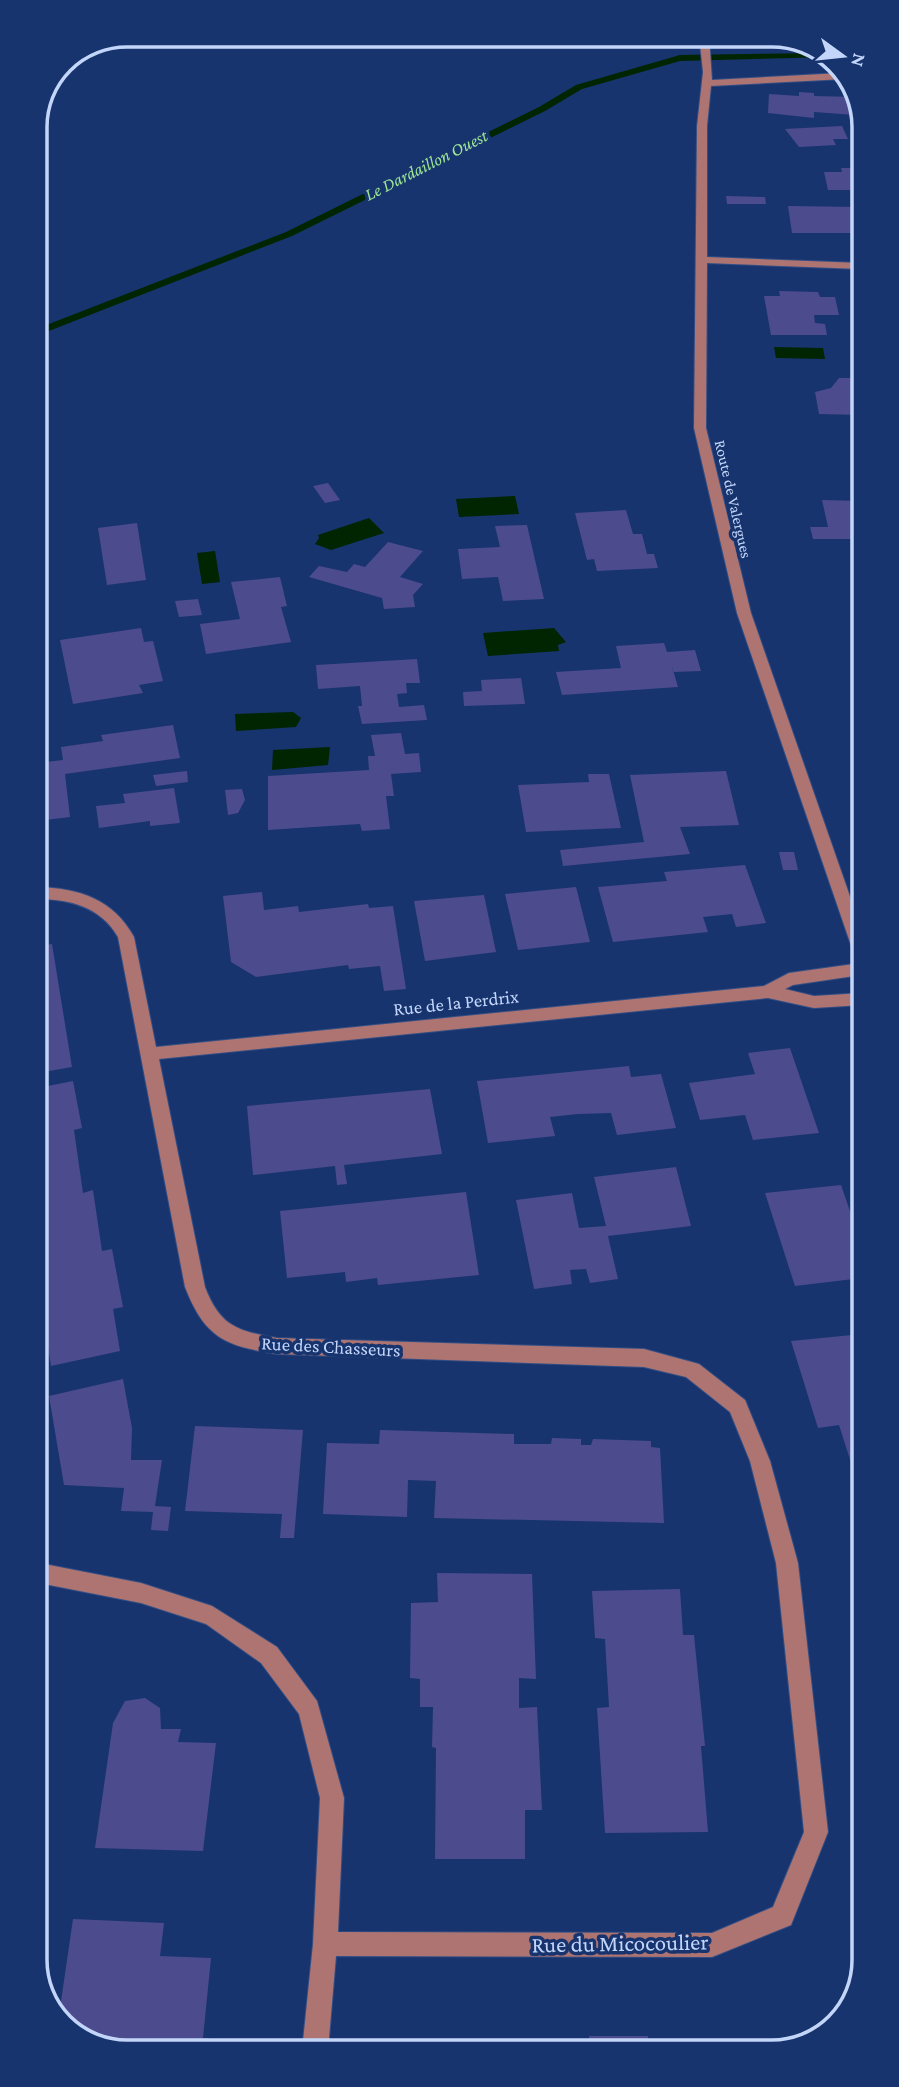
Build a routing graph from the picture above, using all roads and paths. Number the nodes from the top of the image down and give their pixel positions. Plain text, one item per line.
1 (706, 47) edge
2 (808, 76) edge
3 (708, 77) junction
4 (703, 260) junction
5 (852, 266) edge
6 (47, 894) edge
7 (852, 925) edge
8 (852, 970) edge
9 (768, 992) junction
10 (852, 1000) edge
11 (148, 1054) junction
12 (788, 1563) joint
13 (47, 1575) edge
14 (325, 1944) junction
15 (316, 2040) edge

1 - 3 street, Route de Valergues
2 - 3 street
3 - 4 street, Route de Valergues
4 - 5 street
4 - 7 street, Route de Valergues
6 - 11 street, Rue des Chasseurs
8 - 9 street, Rue de la Perdrix
9 - 10 street, Rue de la Perdrix
9 - 11 street, Rue de la Perdrix
11 - 12 street, Rue des Chasseurs
12 - 14 street, Rue du Micocoulier
13 - 14 street
14 - 15 street

